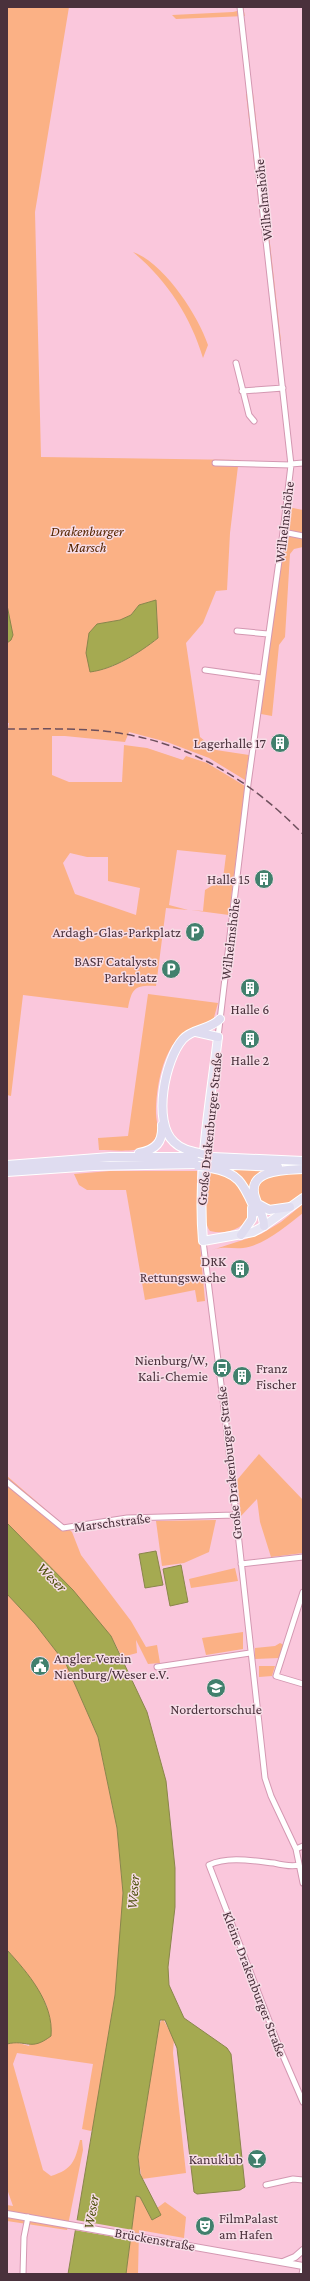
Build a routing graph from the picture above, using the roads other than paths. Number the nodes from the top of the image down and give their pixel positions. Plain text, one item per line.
1 (240, 7) edge
2 (236, 363) dead end
3 (283, 388) junction
4 (242, 391) junction
5 (254, 421) dead end
6 (215, 463) dead end
7 (303, 463) edge
8 (290, 464) junction
9 (284, 532) junction
10 (303, 536) edge
11 (237, 630) dead end
12 (268, 634) junction
13 (205, 670) dead end
14 (262, 678) junction
15 (220, 1020) junction
16 (195, 1032) junction
17 (218, 1037) junction
18 (163, 1116) junction
19 (133, 1159) junction
20 (198, 1160) junction
21 (303, 1161) edge
22 (210, 1163) junction
23 (7, 1165) edge
24 (303, 1169) edge
25 (7, 1172) edge
26 (303, 1198) edge
27 (255, 1204) junction
28 (290, 1207) junction
29 (264, 1226) junction
30 (241, 1235) junction
31 (203, 1241) junction
32 (7, 1482) edge
33 (235, 1515) junction
34 (303, 1557) edge
35 (240, 1564) junction
36 (303, 1592) edge
37 (250, 1653) junction
38 (157, 1667) dead end
39 (303, 1684) edge
40 (303, 1846) edge
41 (296, 1849) junction
42 (299, 1865) junction
43 (303, 1883) edge
44 (303, 2102) edge
45 (303, 2180) edge
46 (266, 2185) dead end
47 (7, 2214) edge
48 (28, 2217) junction
49 (303, 2250) edge
50 (282, 2262) junction
51 (303, 2268) edge
52 (23, 2274) edge
53 (302, 2274) edge

1 - 3 street, Wilhelmshöhe
2 - 4 street
3 - 4 street
3 - 8 street, Wilhelmshöhe
4 - 5 street
6 - 8 street
7 - 8 street
8 - 9 street, Wilhelmshöhe
9 - 10 street
9 - 12 street, Wilhelmshöhe
11 - 12 street
12 - 14 street, Wilhelmshöhe
13 - 14 street
14 - 15 street, Wilhelmshöhe
15 - 16 highway
15 - 17 street, Wilhelmshöhe
16 - 17 highway
16 - 18 highway
17 - 31 main road, Große Drakenburger Straße
18 - 19 highway
18 - 20 highway
19 - 20 highway
19 - 20 highway
19 - 23 highway
19 - 25 highway
20 - 22 highway, bridge
20 - 22 highway, bridge
21 - 22 highway
22 - 24 highway
22 - 27 highway
24 - 27 highway
26 - 28 main road
27 - 28 highway
27 - 29 highway
27 - 30 highway
28 - 29 main road
29 - 30 main road
30 - 31 main road
31 - 33 street, Große Drakenburger Straße
32 - 33 street, Marschstraße
33 - 35 street, Große Drakenburger Straße
34 - 35 street
35 - 37 street, Große Drakenburger Straße
36 - 39 street
37 - 38 street
37 - 41 street, Große Drakenburger Straße
40 - 41 street
41 - 42 street, Große Drakenburger Straße
42 - 43 street, Große Drakenburger Straße
42 - 44 street, Kleine Drakenburger Straße
45 - 46 street
47 - 48 street, Brückenstraße
48 - 50 street, Brückenstraße
48 - 52 street
49 - 50 street
50 - 51 street, Brückenstraße
51 - 53 street

